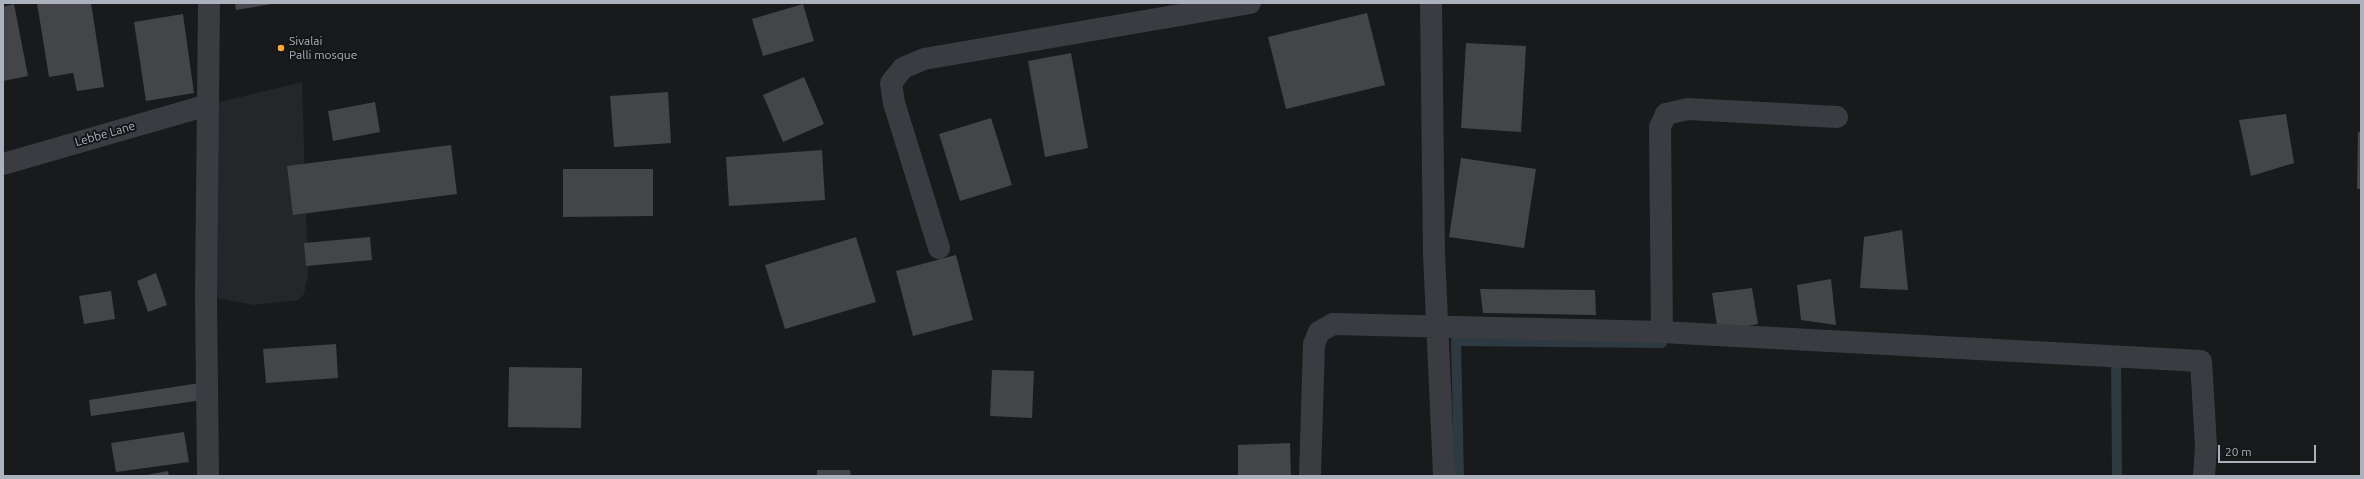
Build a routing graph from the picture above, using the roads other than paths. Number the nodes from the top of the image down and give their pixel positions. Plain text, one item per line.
1 (209, 3) edge
2 (1250, 3) edge
3 (1431, 3) edge
4 (208, 105) junction
5 (1837, 117) dead end
6 (3, 164) edge
7 (939, 248) dead end
8 (1438, 326) junction
9 (1662, 332) junction
10 (208, 476) edge
11 (1310, 476) edge
12 (1444, 476) edge
13 (2204, 476) edge

1 - 4 street
2 - 7 street
3 - 8 street
4 - 6 street, Lebbe Lane
4 - 10 street
5 - 9 street
8 - 9 street
8 - 11 street
8 - 12 street
9 - 13 street

